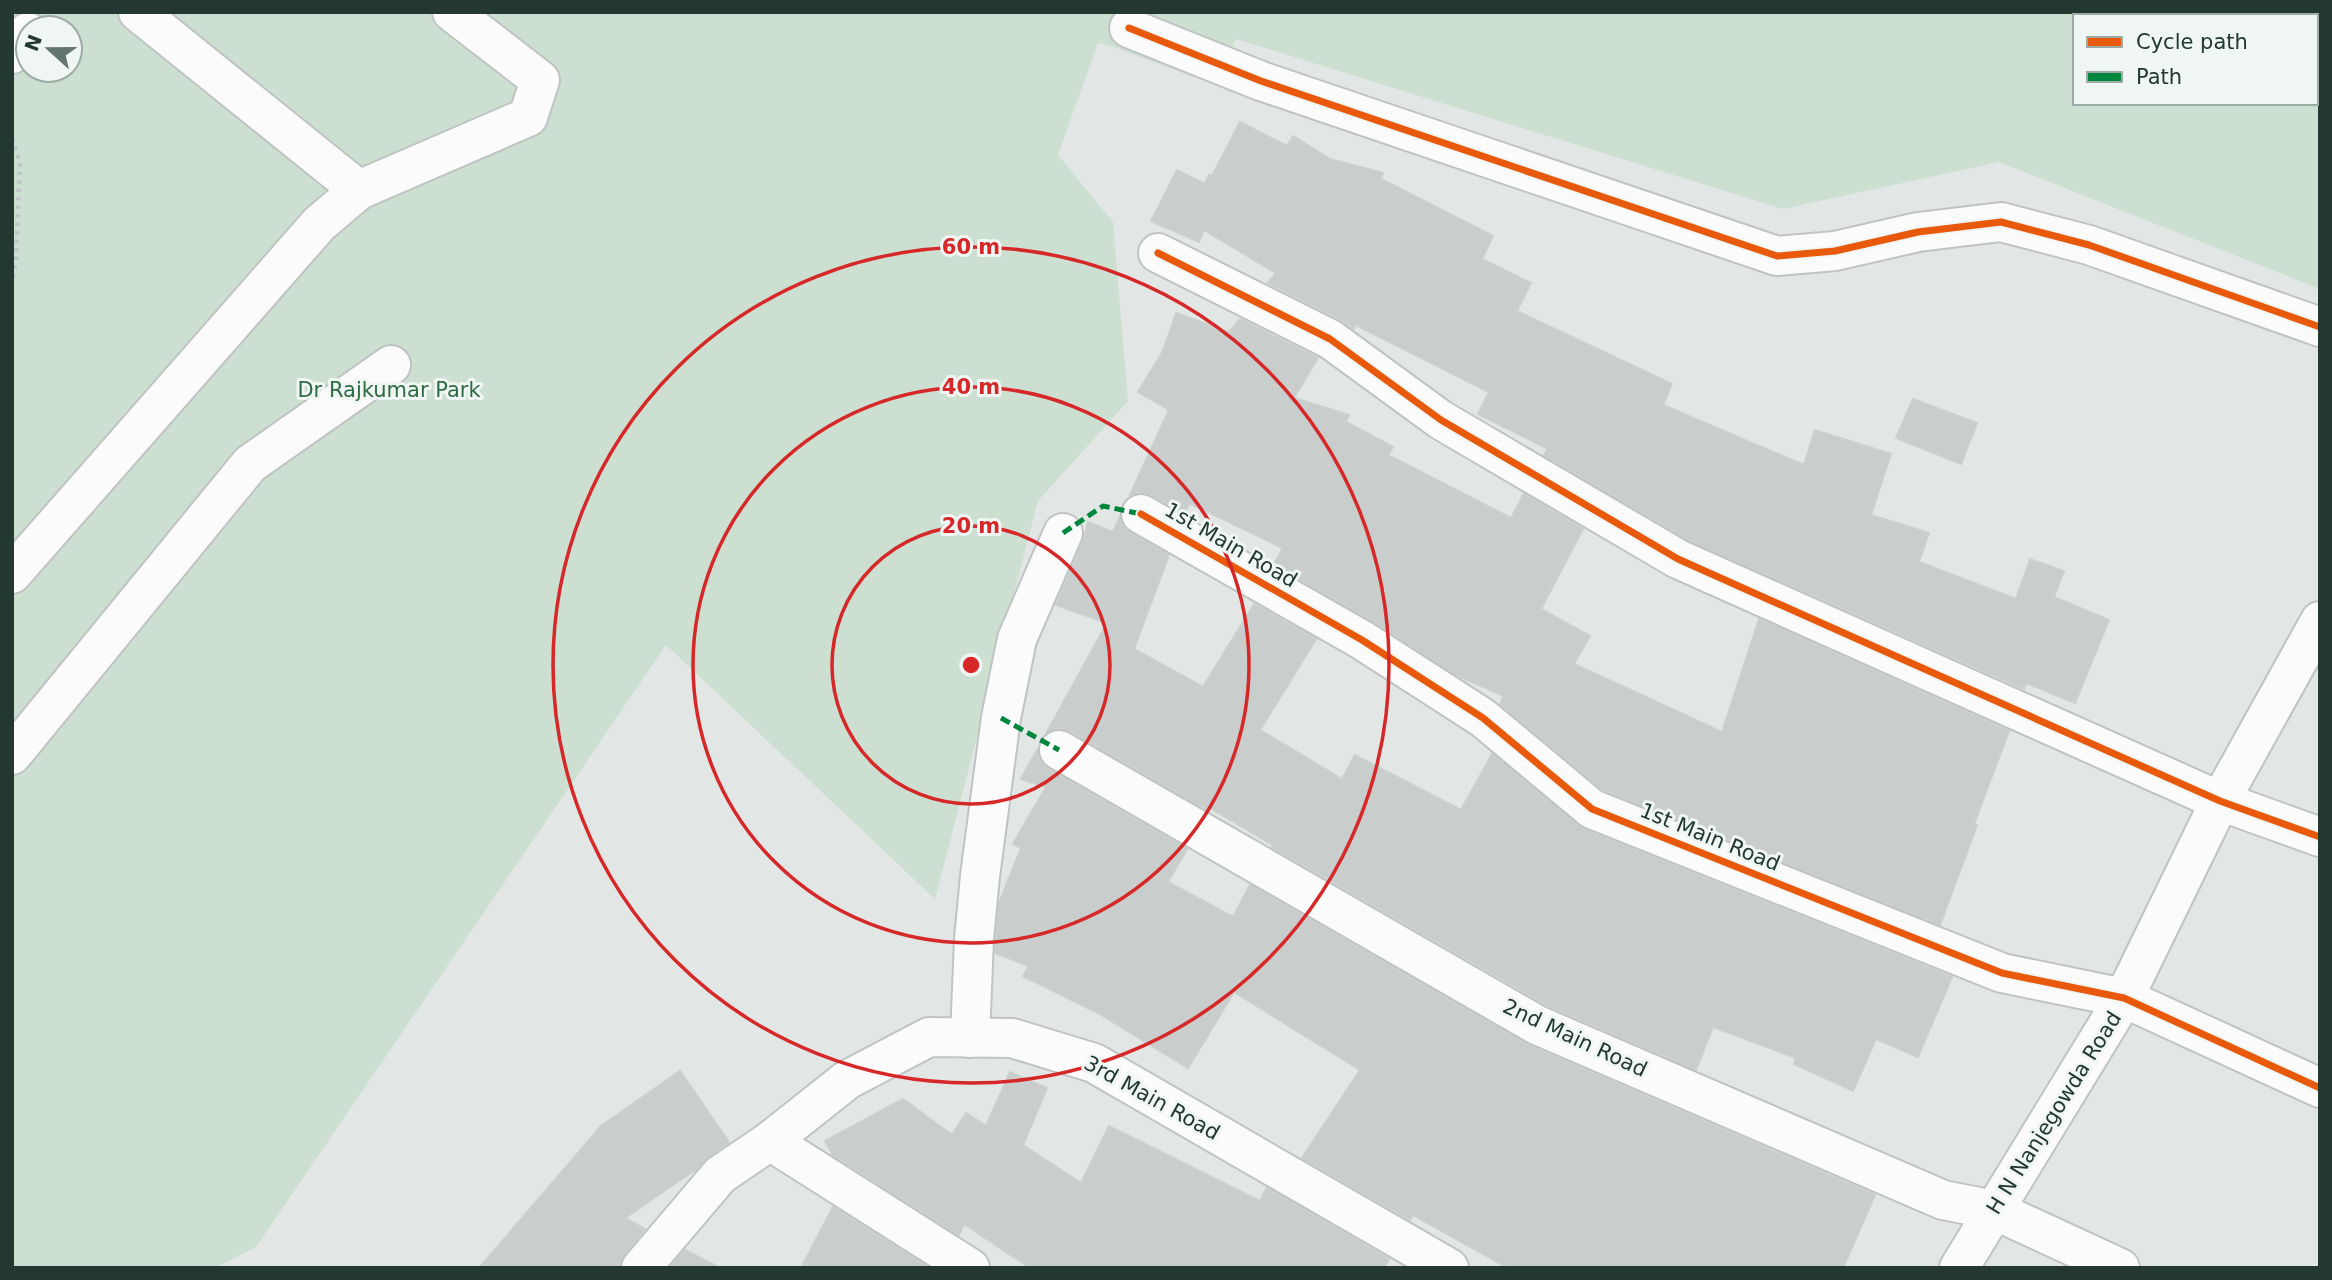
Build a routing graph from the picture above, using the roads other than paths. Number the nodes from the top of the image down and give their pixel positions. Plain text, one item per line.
1 (138, 12) edge
2 (452, 12) edge
3 (1129, 28) dead end
4 (359, 190) junction
5 (1158, 253) dead end
6 (2320, 327) edge
7 (391, 365) dead end
8 (1141, 514) dead end
9 (1063, 533) dead end
10 (12, 574) edge
11 (2320, 621) edge
12 (1059, 750) dead end
13 (12, 755) edge
14 (2220, 801) junction
15 (2320, 837) edge
16 (2124, 998) junction
17 (970, 1038) junction
18 (2320, 1088) edge
19 (770, 1141) junction
20 (1994, 1210) junction
21 (641, 1268) edge
22 (970, 1268) edge
23 (1449, 1268) edge
24 (1959, 1268) edge
25 (2120, 1268) edge

1 - 4 street
2 - 4 street
3 - 6 street
4 - 10 street
5 - 14 street
7 - 13 street
8 - 16 street, 1st Main Road
9 - 17 street
11 - 14 street, H N Nanjegowda Road
12 - 20 street, 2nd Main Road
14 - 15 street
14 - 16 street, H N Nanjegowda Road
16 - 18 street, 1st Main Road
16 - 20 street, H N Nanjegowda Road
17 - 19 street, 3rd Main Road
17 - 23 street, 3rd Main Road
19 - 21 street, 3rd Main Road
19 - 22 street
20 - 24 street, H N Nanjegowda Road
20 - 25 street, 2nd Main Road

